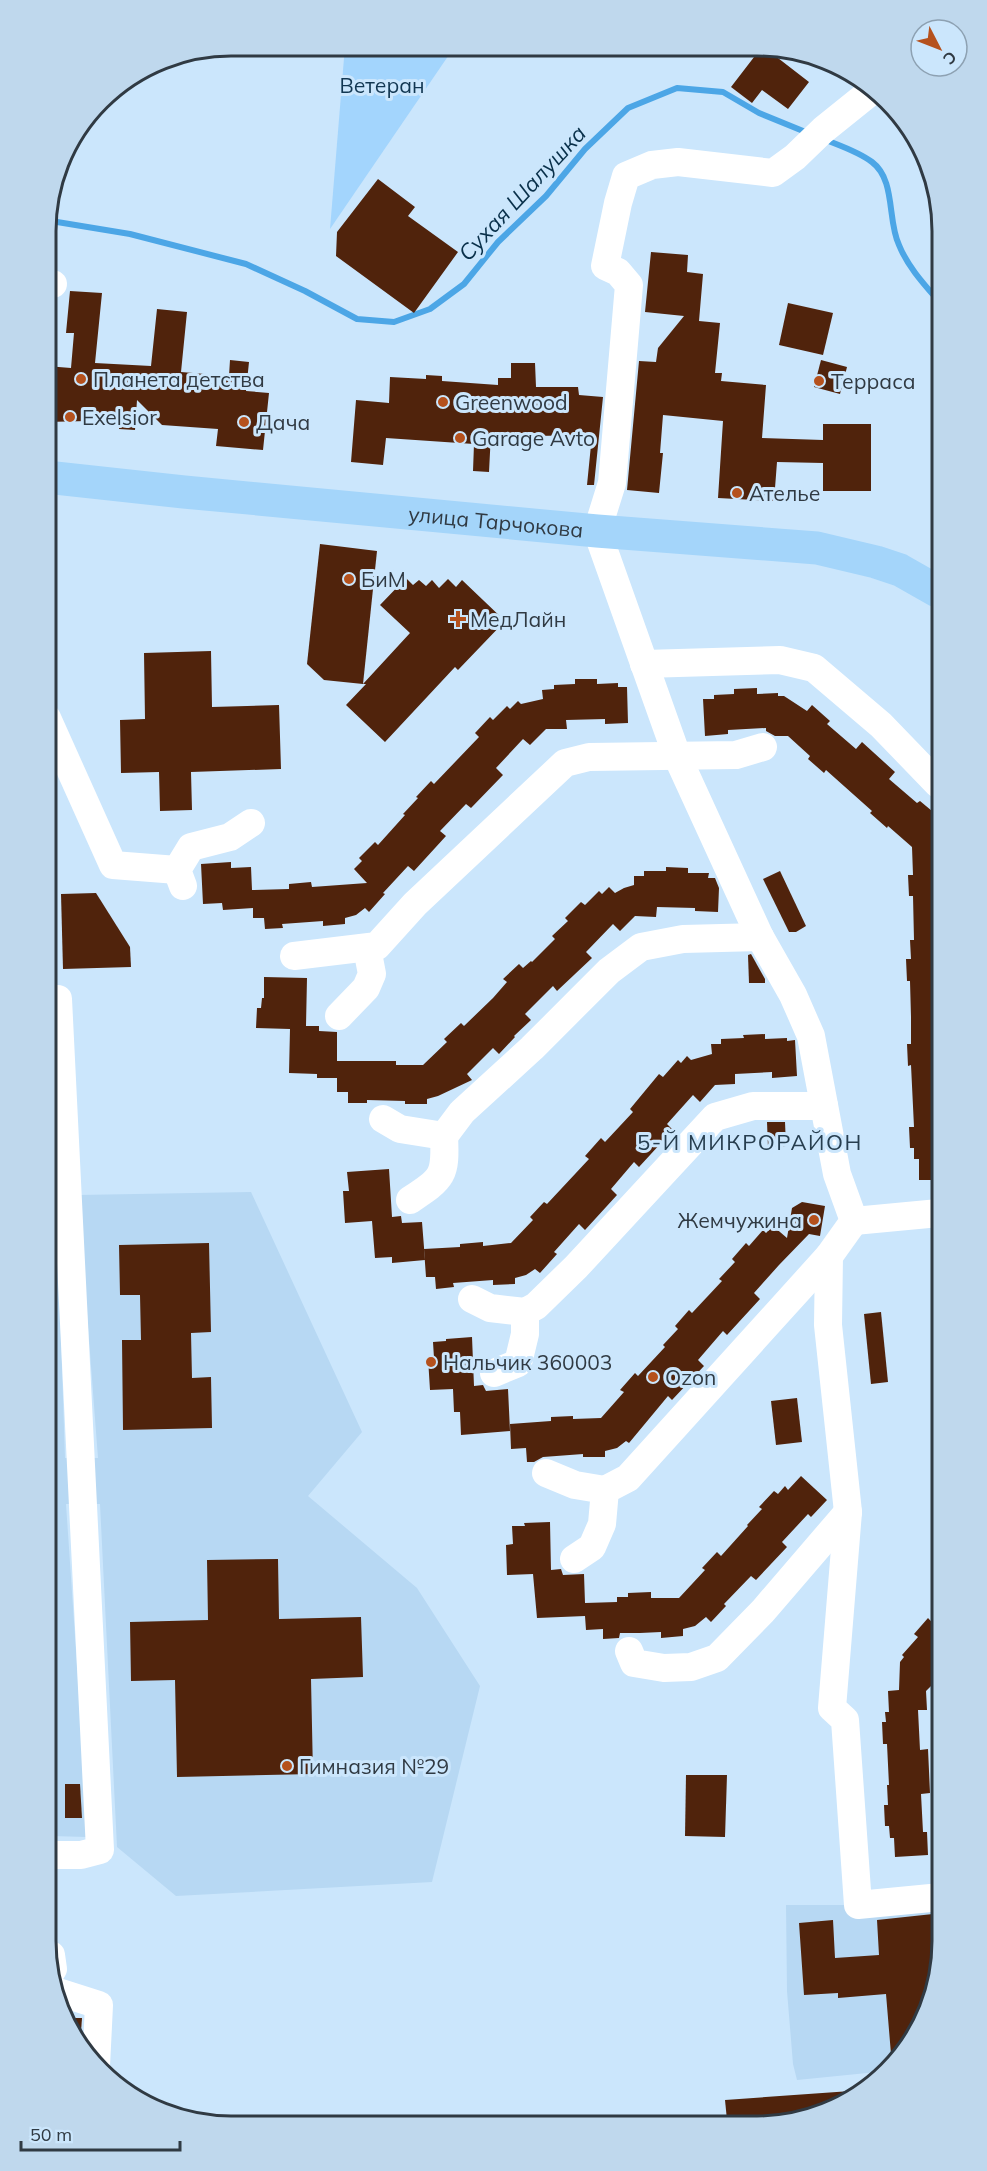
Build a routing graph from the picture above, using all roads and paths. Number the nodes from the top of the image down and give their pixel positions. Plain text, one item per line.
1 (867, 95) edge
2 (56, 478) edge
3 (597, 531) junction
4 (932, 588) edge
5 (644, 664) junction
6 (56, 737) edge
7 (763, 747) dead end
8 (677, 756) junction
9 (932, 777) edge
10 (251, 823) dead end
11 (760, 937) junction
12 (367, 948) junction
13 (294, 956) dead end
14 (58, 999) dead end
15 (339, 1016) dead end
16 (824, 1106) junction
17 (383, 1119) dead end
18 (444, 1136) junction
19 (410, 1200) dead end
20 (931, 1214) edge
21 (854, 1221) junction
22 (829, 1256) junction
23 (472, 1299) dead end
24 (525, 1312) junction
25 (494, 1373) dead end
26 (546, 1473) dead end
27 (605, 1490) junction
28 (848, 1512) junction
29 (574, 1559) dead end
30 (629, 1652) dead end
31 (55, 1855) edge
32 (931, 1898) edge
33 (64, 1994) edge
34 (97, 2052) edge

1 - 3 lane
2 - 3 main road, улица Тарчокова
3 - 4 main road, улица Тарчокова
3 - 5 lane
5 - 8 lane
5 - 9 lane
6 - 10 lane
7 - 8 lane
8 - 11 lane
8 - 12 lane
11 - 16 lane
11 - 18 lane
12 - 13 lane
12 - 15 lane
14 - 31 lane
16 - 21 lane
16 - 24 lane
17 - 18 lane
18 - 19 lane
20 - 21 lane
21 - 22 lane
22 - 27 lane
22 - 28 lane
23 - 24 lane
24 - 25 lane
26 - 27 lane
27 - 29 lane
28 - 30 lane
28 - 32 lane
33 - 34 lane

